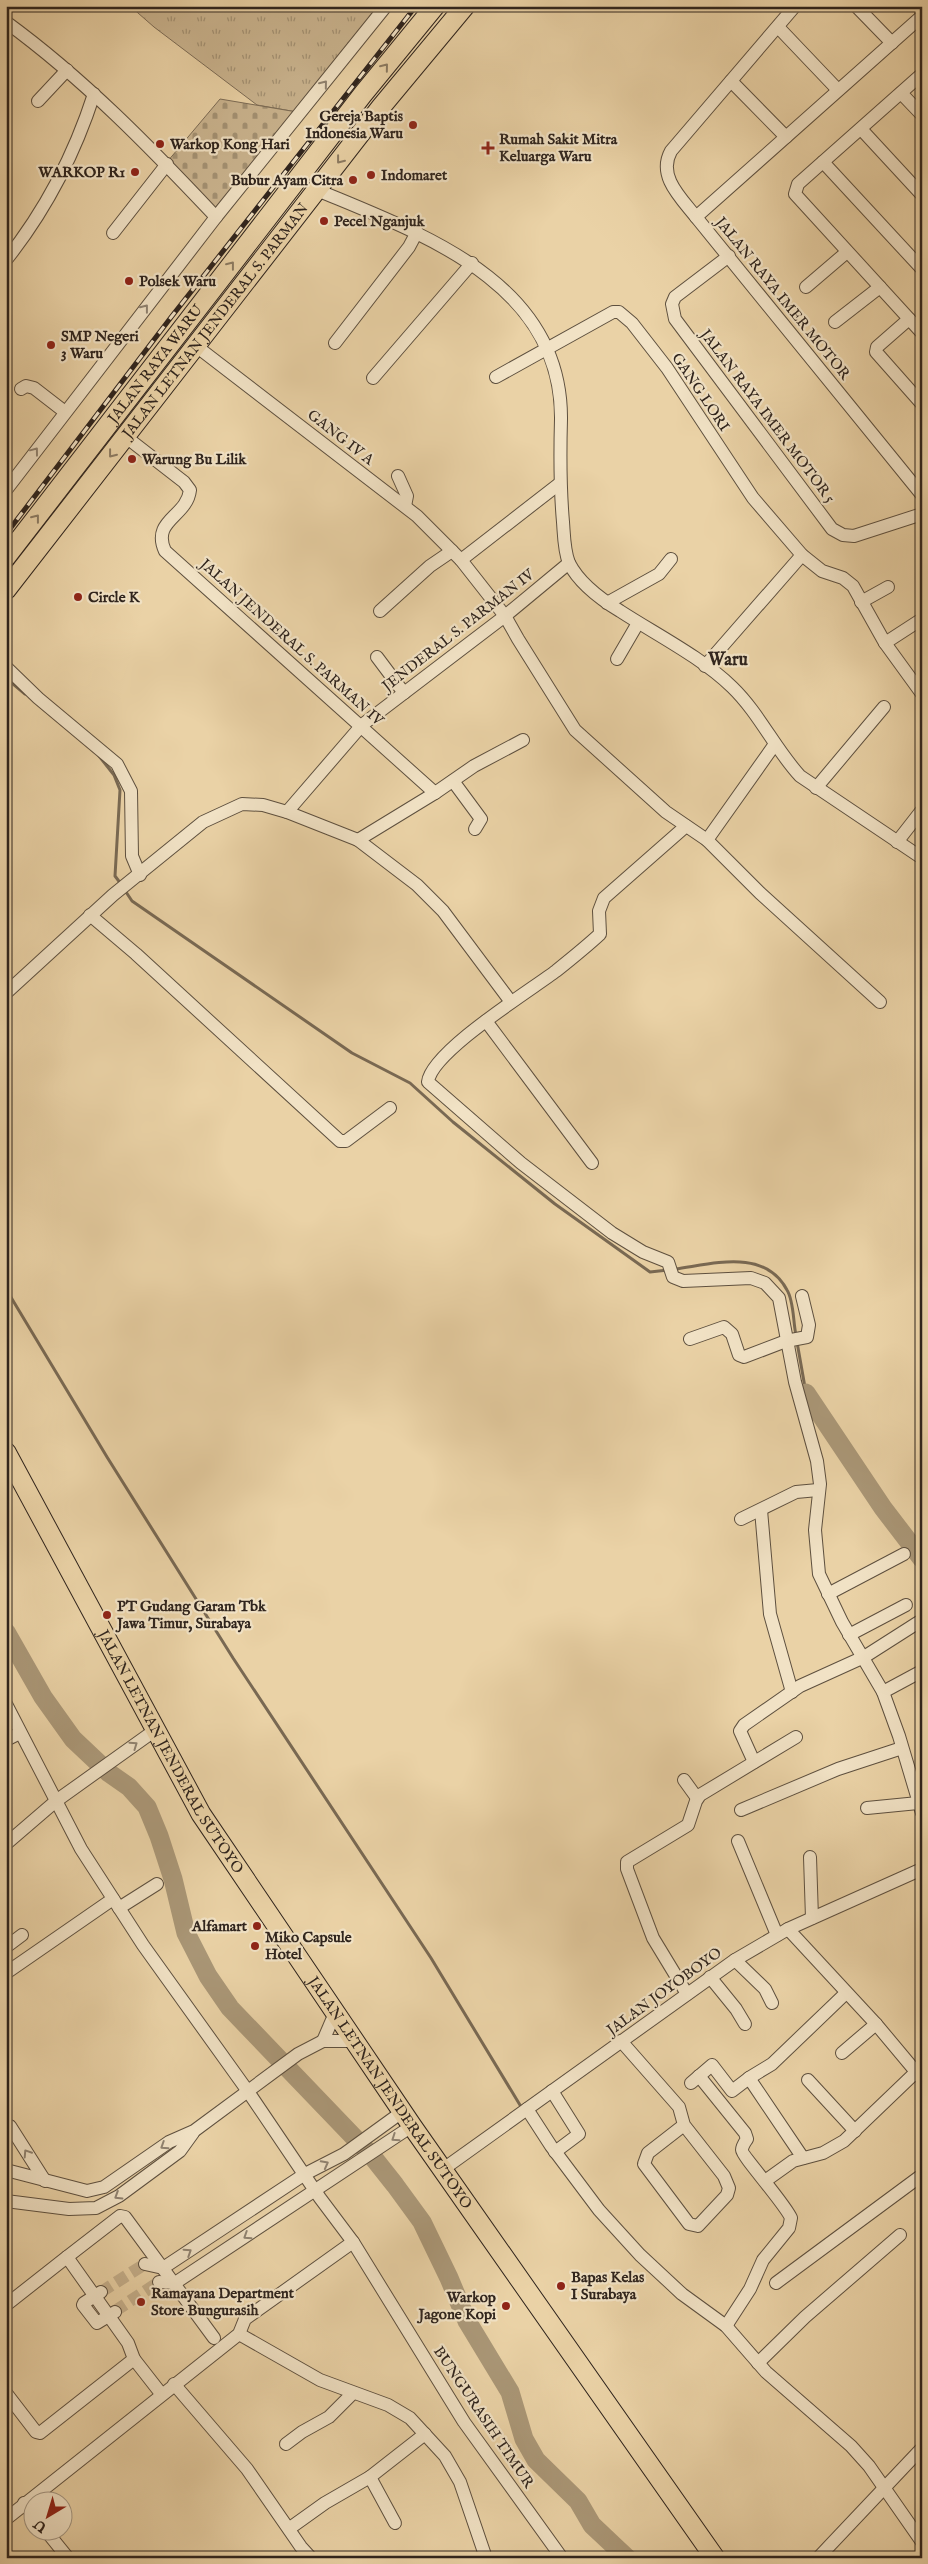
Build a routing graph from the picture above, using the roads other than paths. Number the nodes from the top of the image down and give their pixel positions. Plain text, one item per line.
1 (386, 6) edge
2 (435, 6) edge
3 (465, 6) edge
4 (794, 6) edge
5 (856, 6) edge
6 (922, 16) edge
7 (6, 22) edge
8 (778, 26) junction
9 (6, 28) edge
10 (892, 43) junction
11 (64, 73) junction
12 (922, 74) edge
13 (731, 81) junction
14 (838, 90) junction
15 (901, 93) junction
16 (363, 94) junction
17 (93, 97) junction
18 (38, 101) dead end
19 (381, 108) junction
20 (922, 115) edge
21 (861, 129) junction
22 (786, 137) junction
23 (823, 162) junction
24 (165, 167) junction
25 (317, 190) junction
26 (922, 195) edge
27 (696, 217) junction
28 (216, 218) junction
29 (417, 232) junction
30 (112, 233) dead end
31 (847, 252) junction
32 (8, 253) edge
33 (729, 256) junction
34 (472, 263) junction
35 (922, 269) edge
36 (806, 287) dead end
37 (880, 287) junction
38 (910, 320) junction
39 (835, 322) dead end
40 (922, 333) edge
41 (335, 343) dead end
42 (196, 346) junction
43 (548, 347) junction
44 (496, 377) dead end
45 (373, 378) dead end
46 (21, 389) dead end
47 (922, 404) edge
48 (65, 412) junction
49 (126, 436) junction
50 (398, 476) dead end
51 (559, 484) junction
52 (6, 490) edge
53 (922, 495) edge
54 (405, 506) junction
55 (922, 514) edge
56 (456, 555) junction
57 (802, 555) junction
58 (6, 557) edge
59 (671, 559) dead end
60 (569, 563) junction
61 (888, 587) dead end
62 (6, 590) edge
63 (861, 602) junction
64 (606, 603) junction
65 (380, 611) dead end
66 (506, 616) junction
67 (922, 619) edge
68 (638, 623) junction
69 (885, 643) junction
70 (376, 657) dead end
71 (617, 659) dead end
72 (705, 666) junction
73 (6, 667) edge
74 (920, 688) edge
75 (404, 693) junction
76 (884, 708) dead end
77 (362, 725) junction
78 (523, 740) dead end
79 (775, 744) junction
80 (453, 781) junction
81 (816, 788) junction
82 (435, 793) junction
83 (922, 810) edge
84 (287, 812) junction
85 (686, 826) junction
86 (476, 829) dead end
87 (358, 840) junction
88 (707, 840) junction
89 (897, 842) junction
90 (922, 858) edge
91 (135, 878) junction
92 (90, 915) junction
93 (6, 993) edge
94 (511, 1002) junction
95 (880, 1002) dead end
96 (486, 1021) junction
97 (390, 1108) dead end
98 (592, 1163) dead end
99 (802, 1296) dead end
100 (690, 1339) dead end
101 (793, 1340) junction
102 (6, 1452) edge
103 (819, 1487) junction
104 (761, 1510) junction
105 (741, 1519) dead end
106 (904, 1554) dead end
107 (828, 1594) junction
108 (906, 1605) dead end
109 (922, 1620) edge
110 (849, 1635) junction
111 (864, 1657) junction
112 (922, 1671) edge
113 (792, 1692) junction
114 (883, 1692) junction
115 (6, 1704) edge
116 (154, 1731) junction
117 (20, 1733) junction
118 (796, 1737) dead end
119 (6, 1740) edge
120 (902, 1748) junction
121 (754, 1762) junction
122 (684, 1780) dead end
123 (697, 1798) junction
124 (56, 1801) junction
125 (867, 1808) dead end
126 (920, 1808) edge
127 (741, 1810) dead end
128 (738, 1841) dead end
129 (6, 1844) edge
130 (810, 1857) dead end
131 (922, 1869) edge
132 (156, 1884) dead end
133 (116, 1903) junction
134 (812, 1918) junction
135 (788, 1929) junction
136 (22, 1935) dead end
137 (777, 1935) junction
138 (6, 1947) edge
139 (735, 1960) junction
140 (6, 1973) edge
141 (710, 1978) junction
142 (846, 1992) junction
143 (687, 1994) junction
144 (772, 2003) dead end
145 (335, 2013) junction
146 (745, 2024) dead end
147 (876, 2024) junction
148 (322, 2041) junction
149 (354, 2041) junction
150 (621, 2041) junction
151 (842, 2053) dead end
152 (919, 2076) edge
153 (749, 2078) junction
154 (808, 2080) dead end
155 (248, 2090) junction
156 (552, 2091) junction
157 (526, 2110) junction
158 (407, 2119) junction
159 (684, 2125) junction
160 (10, 2126) dead end
161 (855, 2130) junction
162 (194, 2131) junction
163 (348, 2151) junction
164 (555, 2152) junction
165 (803, 2158) junction
166 (357, 2163) junction
167 (6, 2170) edge
168 (442, 2170) junction
169 (305, 2174) junction
170 (922, 2174) edge
171 (45, 2181) junction
172 (765, 2181) junction
173 (316, 2191) junction
174 (6, 2202) edge
175 (258, 2207) junction
176 (269, 2222) junction
177 (900, 2235) dead end
178 (352, 2242) junction
179 (66, 2257) junction
180 (145, 2264) tunnel mouth
181 (163, 2268) junction
182 (159, 2282) tunnel mouth
183 (174, 2283) junction
184 (776, 2283) dead end
185 (6, 2305) edge
186 (726, 2326) junction
187 (239, 2334) junction
188 (214, 2338) dead end
189 (134, 2359) junction
190 (758, 2363) junction
191 (174, 2384) junction
192 (159, 2391) dead end
193 (6, 2393) edge
194 (353, 2393) junction
195 (425, 2434) junction
196 (286, 2444) dead end
197 (922, 2448) edge
198 (370, 2477) junction
199 (883, 2490) junction
200 (38, 2492) edge
201 (22, 2505) edge
202 (6, 2519) edge
203 (395, 2523) dead end
204 (290, 2528) junction
205 (55, 2542) edge
206 (922, 2542) edge
207 (68, 2558) edge
208 (311, 2558) edge
209 (486, 2558) edge
210 (562, 2558) edge
211 (715, 2558) edge
212 (818, 2558) edge

28 -> 1 street
16 -> 2 highway, JALAN RAYA WARU
3 - 19 highway, JALAN LETNAN JENDERAL S. PARMAN
4 - 8 street
5 - 10 street
6 - 10 street, JALAN RAYA IMER MOTOR
7 - 11 street
8 - 13 street
8 - 14 street
9 - 11 street
10 - 14 street, JALAN RAYA IMER MOTOR
11 - 17 street
11 - 18 street
12 - 15 street
13 - 22 street
13 - 27 street
14 - 22 street, JALAN RAYA IMER MOTOR
15 - 20 street
15 - 21 street
16 - 19 highway
58 -> 16 highway, JALAN RAYA WARU
17 - 24 street
17 - 32 street
19 -> 25 highway, JALAN LETNAN JENDERAL S. PARMAN
21 - 23 street
21 - 26 street
22 - 27 street, JALAN RAYA IMER MOTOR
23 - 31 street
23 - 35 street
24 - 28 street
24 - 30 street
25 - 29 street
25 - 42 highway, JALAN LETNAN JENDERAL S. PARMAN
27 - 33 street, JALAN RAYA IMER MOTOR
48 -> 28 street
29 - 34 street
29 - 41 street
31 - 36 street
31 - 37 street
33 - 53 street, JALAN RAYA IMER MOTOR
33 - 55 street, JALAN RAYA IMER MOTOR 5
34 - 43 street
34 - 45 street
37 - 38 street
37 - 39 street
38 - 40 street
38 - 47 street
42 - 49 highway, JALAN LETNAN JENDERAL S. PARMAN
42 - 54 street, GANG IV A
43 - 44 street, GANG LORI
43 - 51 street
43 - 57 street, GANG LORI
46 - 48 street
52 -> 48 street
49 -> 62 highway, JALAN LETNAN JENDERAL S. PARMAN
49 - 77 street, JALAN JENDERAL S. PARMAN IV
50 - 54 street
51 - 56 street
51 - 60 street
54 - 56 street, GANG IV A
56 - 65 street
56 - 66 street, GANG IV A
57 - 63 street, GANG LORI
57 - 72 street
59 - 64 street
60 - 64 street
60 - 66 street, JENDERAL S. PARMAN IV
61 - 63 street
63 - 69 street, GANG LORI
64 - 68 street
66 - 75 street, JENDERAL S. PARMAN IV
66 - 85 street, GANG IV A
67 - 69 street
68 - 71 street
68 - 72 street
69 - 74 street, GANG LORI
70 - 75 street
72 - 79 street
73 - 91 street
75 - 77 street, JENDERAL S. PARMAN IV
76 - 81 street
77 - 82 street, JALAN JENDERAL S. PARMAN IV
77 - 84 street, JENDERAL S. PARMAN IV
78 - 80 street
79 - 81 street
79 - 88 street
80 - 82 street
80 - 86 street
81 - 89 street
82 - 87 street
83 - 89 street
84 - 87 street
84 - 91 street
85 - 88 street, GANG IV A
85 - 94 street
87 - 94 street
88 - 95 street, GANG IV A
89 - 90 street
91 - 92 street
92 - 93 street
92 - 97 street
94 - 96 street
96 - 98 street
96 - 101 street
99 - 101 street
100 - 101 street
101 - 103 street
102 - 116 highway, JALAN LETNAN JENDERAL SUTOYO
103 - 104 street
103 - 107 street
104 - 105 street
104 - 113 street
106 - 107 street
107 - 110 street
108 - 110 street
109 - 111 street
110 - 111 street
111 - 113 street
111 - 114 street
112 - 114 street
113 - 121 street
114 - 120 street
115 - 117 street, BUNGURASIH TIMUR
124 -> 116 street
116 - 145 highway, JALAN LETNAN JENDERAL SUTOYO
117 - 119 street
117 - 124 street, BUNGURASIH TIMUR
118 - 121 street
120 - 126 street
120 - 127 street
121 - 123 street
122 - 123 street
123 - 143 street
124 - 129 street
124 - 133 street, BUNGURASIH TIMUR
125 - 126 street
128 - 137 street
130 - 134 street
131 - 134 street, JALAN JOYOBOYO
132 - 133 street
133 - 140 street
133 - 155 street, BUNGURASIH TIMUR
134 - 135 street, JALAN JOYOBOYO
135 - 137 street, JALAN JOYOBOYO
135 - 142 street
136 - 138 street
137 - 139 street, JALAN JOYOBOYO
139 - 141 street, JALAN JOYOBOYO
139 - 144 street
141 - 143 street, JALAN JOYOBOYO
141 - 146 street
142 - 147 street
142 - 153 street
143 - 150 street, JALAN JOYOBOYO
145 - 148 street
145 - 149 highway, JALAN LETNAN JENDERAL SUTOYO
147 - 151 street
147 - 152 street
148 - 149 street
148 - 155 street
149 - 158 highway, JALAN LETNAN JENDERAL SUTOYO
150 - 156 street, JALAN JOYOBOYO
150 - 159 street
152 - 161 street
153 - 165 street
153 - 172 street
154 - 161 street
155 - 162 street
155 - 169 street, BUNGURASIH TIMUR
156 - 157 street, JALAN JOYOBOYO
156 - 164 street
157 - 164 street
157 - 168 street, JALAN JOYOBOYO
158 - 163 street
158 -> 166 street
158 - 168 highway, JALAN LETNAN JENDERAL SUTOYO
159 - 159 street
171 -> 160 street
161 - 165 street
162 -> 171 street
162 -> 174 street
163 - 166 street
169 -> 163 street
164 - 186 street
165 - 172 street
166 - 173 street
167 - 171 street
168 - 211 highway, JALAN LETNAN JENDERAL SUTOYO
169 - 173 street, BUNGURASIH TIMUR
169 - 175 street
170 - 184 street
172 - 186 street
173 - 176 street
173 - 178 street, BUNGURASIH TIMUR
175 - 176 street
181 -> 175 street
176 -> 183 street
177 - 190 street
178 - 187 street
178 - 210 street, BUNGURASIH TIMUR
179 - 181 street
179 - 185 street
179 - 189 street
180 - 181 street
181 - 183 street
182 - 183 street
183 - 188 street
186 - 190 street
187 - 191 street
187 - 194 street
189 - 192 street
189 - 193 street
190 - 199 street
191 - 200 street
191 - 204 street
194 - 195 street
194 - 196 street
195 - 198 street
195 - 209 street
197 - 199 street
198 - 203 street
198 - 204 street
199 - 206 street
199 - 212 street
201 - 202 street
204 - 208 street
205 - 207 street

